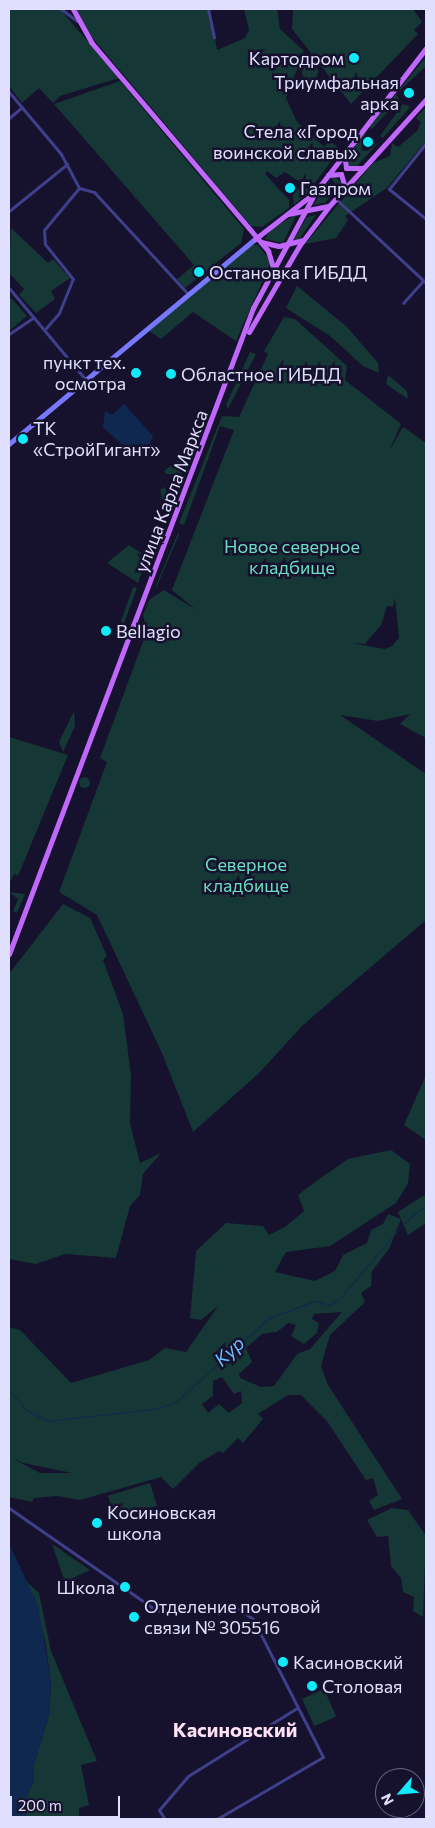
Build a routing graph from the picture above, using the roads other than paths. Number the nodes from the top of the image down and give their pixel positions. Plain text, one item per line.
1 (61, 9) edge
2 (73, 9) edge
3 (208, 9) edge
4 (77, 21) junction
5 (214, 37) dead end
6 (426, 48) edge
7 (9, 92) edge
8 (426, 100) edge
9 (22, 107) junction
10 (9, 118) edge
11 (426, 143) edge
12 (423, 147) junction
13 (345, 150) junction
14 (426, 150) edge
15 (67, 164) junction
16 (366, 166) junction
17 (328, 175) junction
18 (79, 188) junction
19 (345, 189) junction
20 (316, 191) junction
21 (336, 199) junction
22 (330, 205) junction
23 (9, 210) edge
24 (305, 211) junction
25 (288, 214) junction
26 (426, 220) edge
27 (255, 238) junction
28 (304, 240) junction
29 (286, 246) junction
30 (273, 269) junction
31 (424, 282) edge
32 (9, 288) edge
33 (188, 294) junction
34 (403, 303) dead end
35 (34, 317) junction
36 (46, 328) junction
37 (9, 334) edge
38 (242, 346) junction
39 (86, 380) junction
40 (9, 444) edge
41 (9, 954) edge
42 (9, 1508) edge
43 (297, 1708) junction
44 (165, 1819) edge
45 (217, 1819) edge

1 - 4 street
2 - 4 main road
3 - 5 street
4 - 27 main road
6 - 13 main road
7 - 9 street
8 - 16 main road
9 - 10 street
9 - 15 street
11 - 12 street
12 - 14 street
12 - 26 street
13 - 16 main road
13 - 17 main road
15 - 18 street
15 - 23 street
16 - 19 main road
17 - 19 main road
17 - 20 main road
18 - 33 street
18 - 36 street
19 - 21 main road
20 - 24 main road, улица Карла Маркса
20 - 25 main road
21 - 22 main road
21 - 31 street
22 - 24 main road
22 - 28 main road
24 - 25 main road
24 - 29 main road, улица Карла Маркса
25 - 27 main road
27 - 29 main road
27 - 30 main road
27 - 33 main road
28 - 29 main road
28 - 38 main road
29 - 30 main road, улица Карла Маркса
30 - 38 main road, улица Карла Маркса
31 - 34 street
32 - 35 street
33 - 39 main road
35 - 36 street
35 - 37 street
36 - 39 street
38 - 41 main road, улица Карла Маркса
39 - 40 main road
42 - 43 street
43 - 44 street
43 - 45 street

